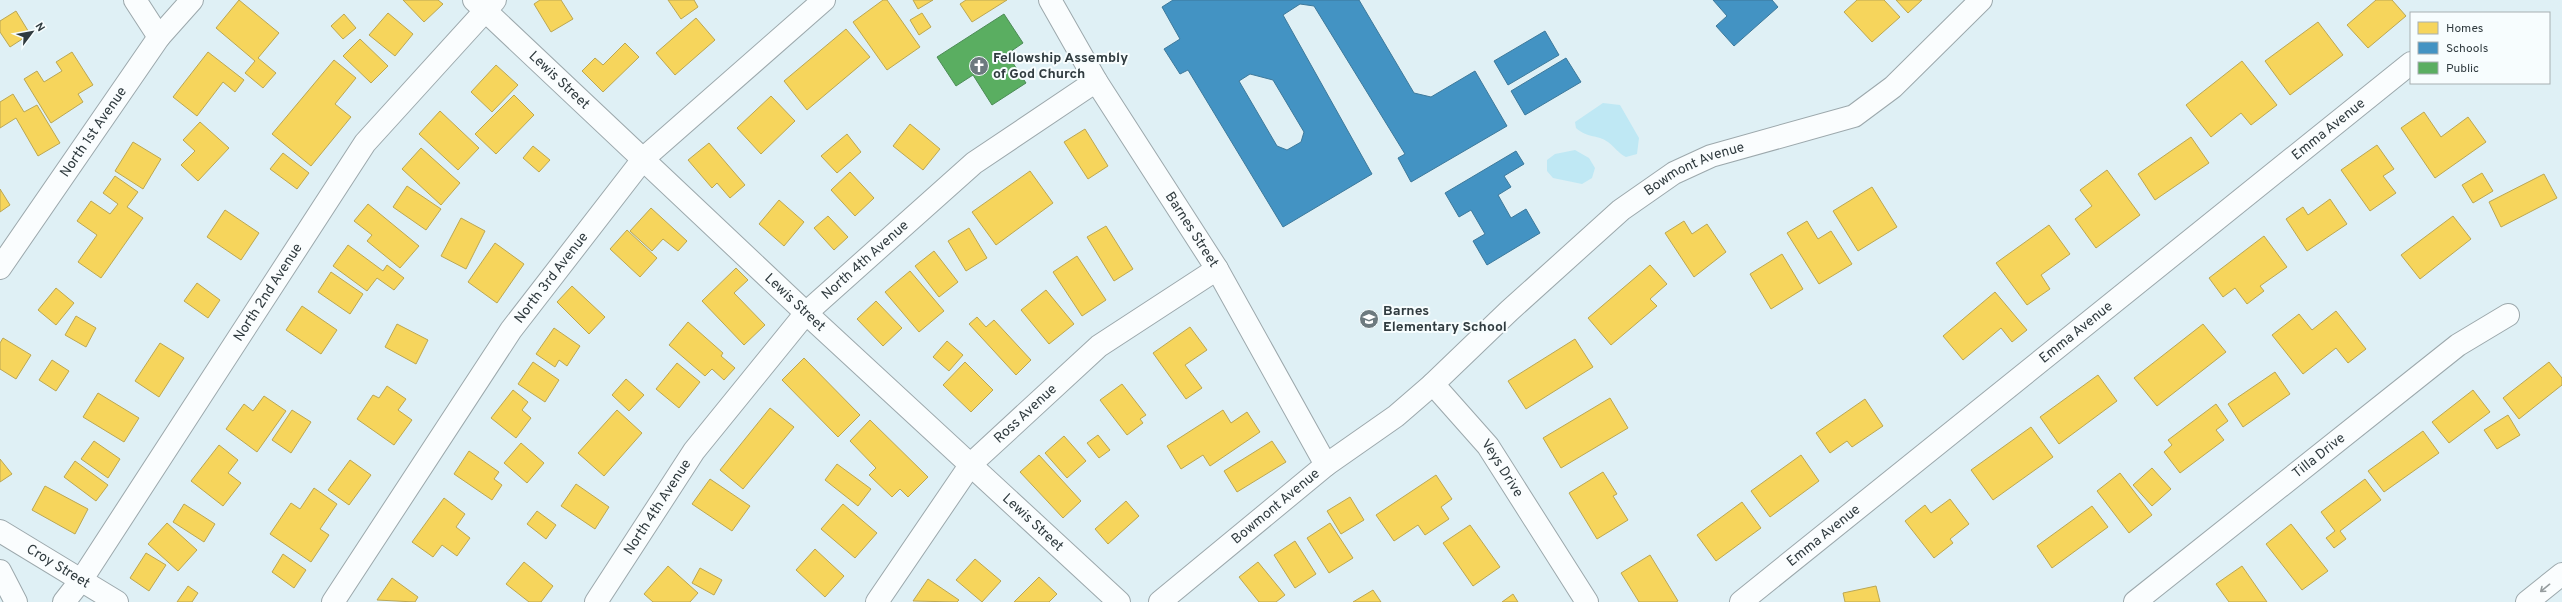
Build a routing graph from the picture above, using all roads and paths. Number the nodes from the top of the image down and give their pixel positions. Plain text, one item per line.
1 (135, 0) edge
2 (192, 0) edge
3 (824, 0) edge
4 (1050, 0) edge
5 (1981, 0) edge
6 (485, 3) edge
7 (159, 37) junction
8 (2410, 64) edge
9 (1096, 81) junction
10 (644, 158) junction
11 (0, 268) edge
12 (1217, 269) junction
13 (806, 312) junction
14 (2508, 315) dead end
15 (1433, 384) junction
16 (971, 464) junction
17 (1326, 465) junction
18 (0, 531) edge
19 (0, 571) edge
20 (2562, 574) edge
21 (82, 579) junction
22 (16, 602) edge
23 (64, 602) edge
24 (117, 602) edge
25 (333, 602) edge
26 (596, 602) edge
27 (877, 602) edge
28 (1119, 602) edge
29 (1160, 602) edge
30 (1587, 602) edge
31 (1741, 602) edge
32 (2135, 602) edge
33 (2527, 602) edge

1 - 7 main road
2 - 7 main road, North 1st Avenue
3 - 10 main road, North 3rd Avenue
4 - 9 main road, Barnes Street
5 - 15 main road, Bowmont Avenue
6 - 10 main road, Lewis Street
6 - 21 main road, North 2nd Avenue
7 - 11 main road, North 1st Avenue
8 - 31 main road, Emma Avenue
9 - 12 main road, Barnes Street
9 - 13 main road, North 4th Avenue
10 - 13 main road, Lewis Street
10 - 25 main road, North 3rd Avenue
12 - 16 main road, Ross Avenue
12 - 17 main road, Barnes Street
13 - 16 main road, Lewis Street
13 - 26 main road, North 4th Avenue
14 - 32 main road, Tilla Drive
15 - 17 main road, Bowmont Avenue
15 - 30 main road, Veys Drive
16 - 27 main road, Ross Avenue
16 - 28 main road, Lewis Street
17 - 29 main road, Bowmont Avenue
18 - 21 main road, Croy Street
19 - 22 main road
20 -> 33 main road
21 - 23 main road, North 2nd Avenue
21 - 24 main road, Croy Street

